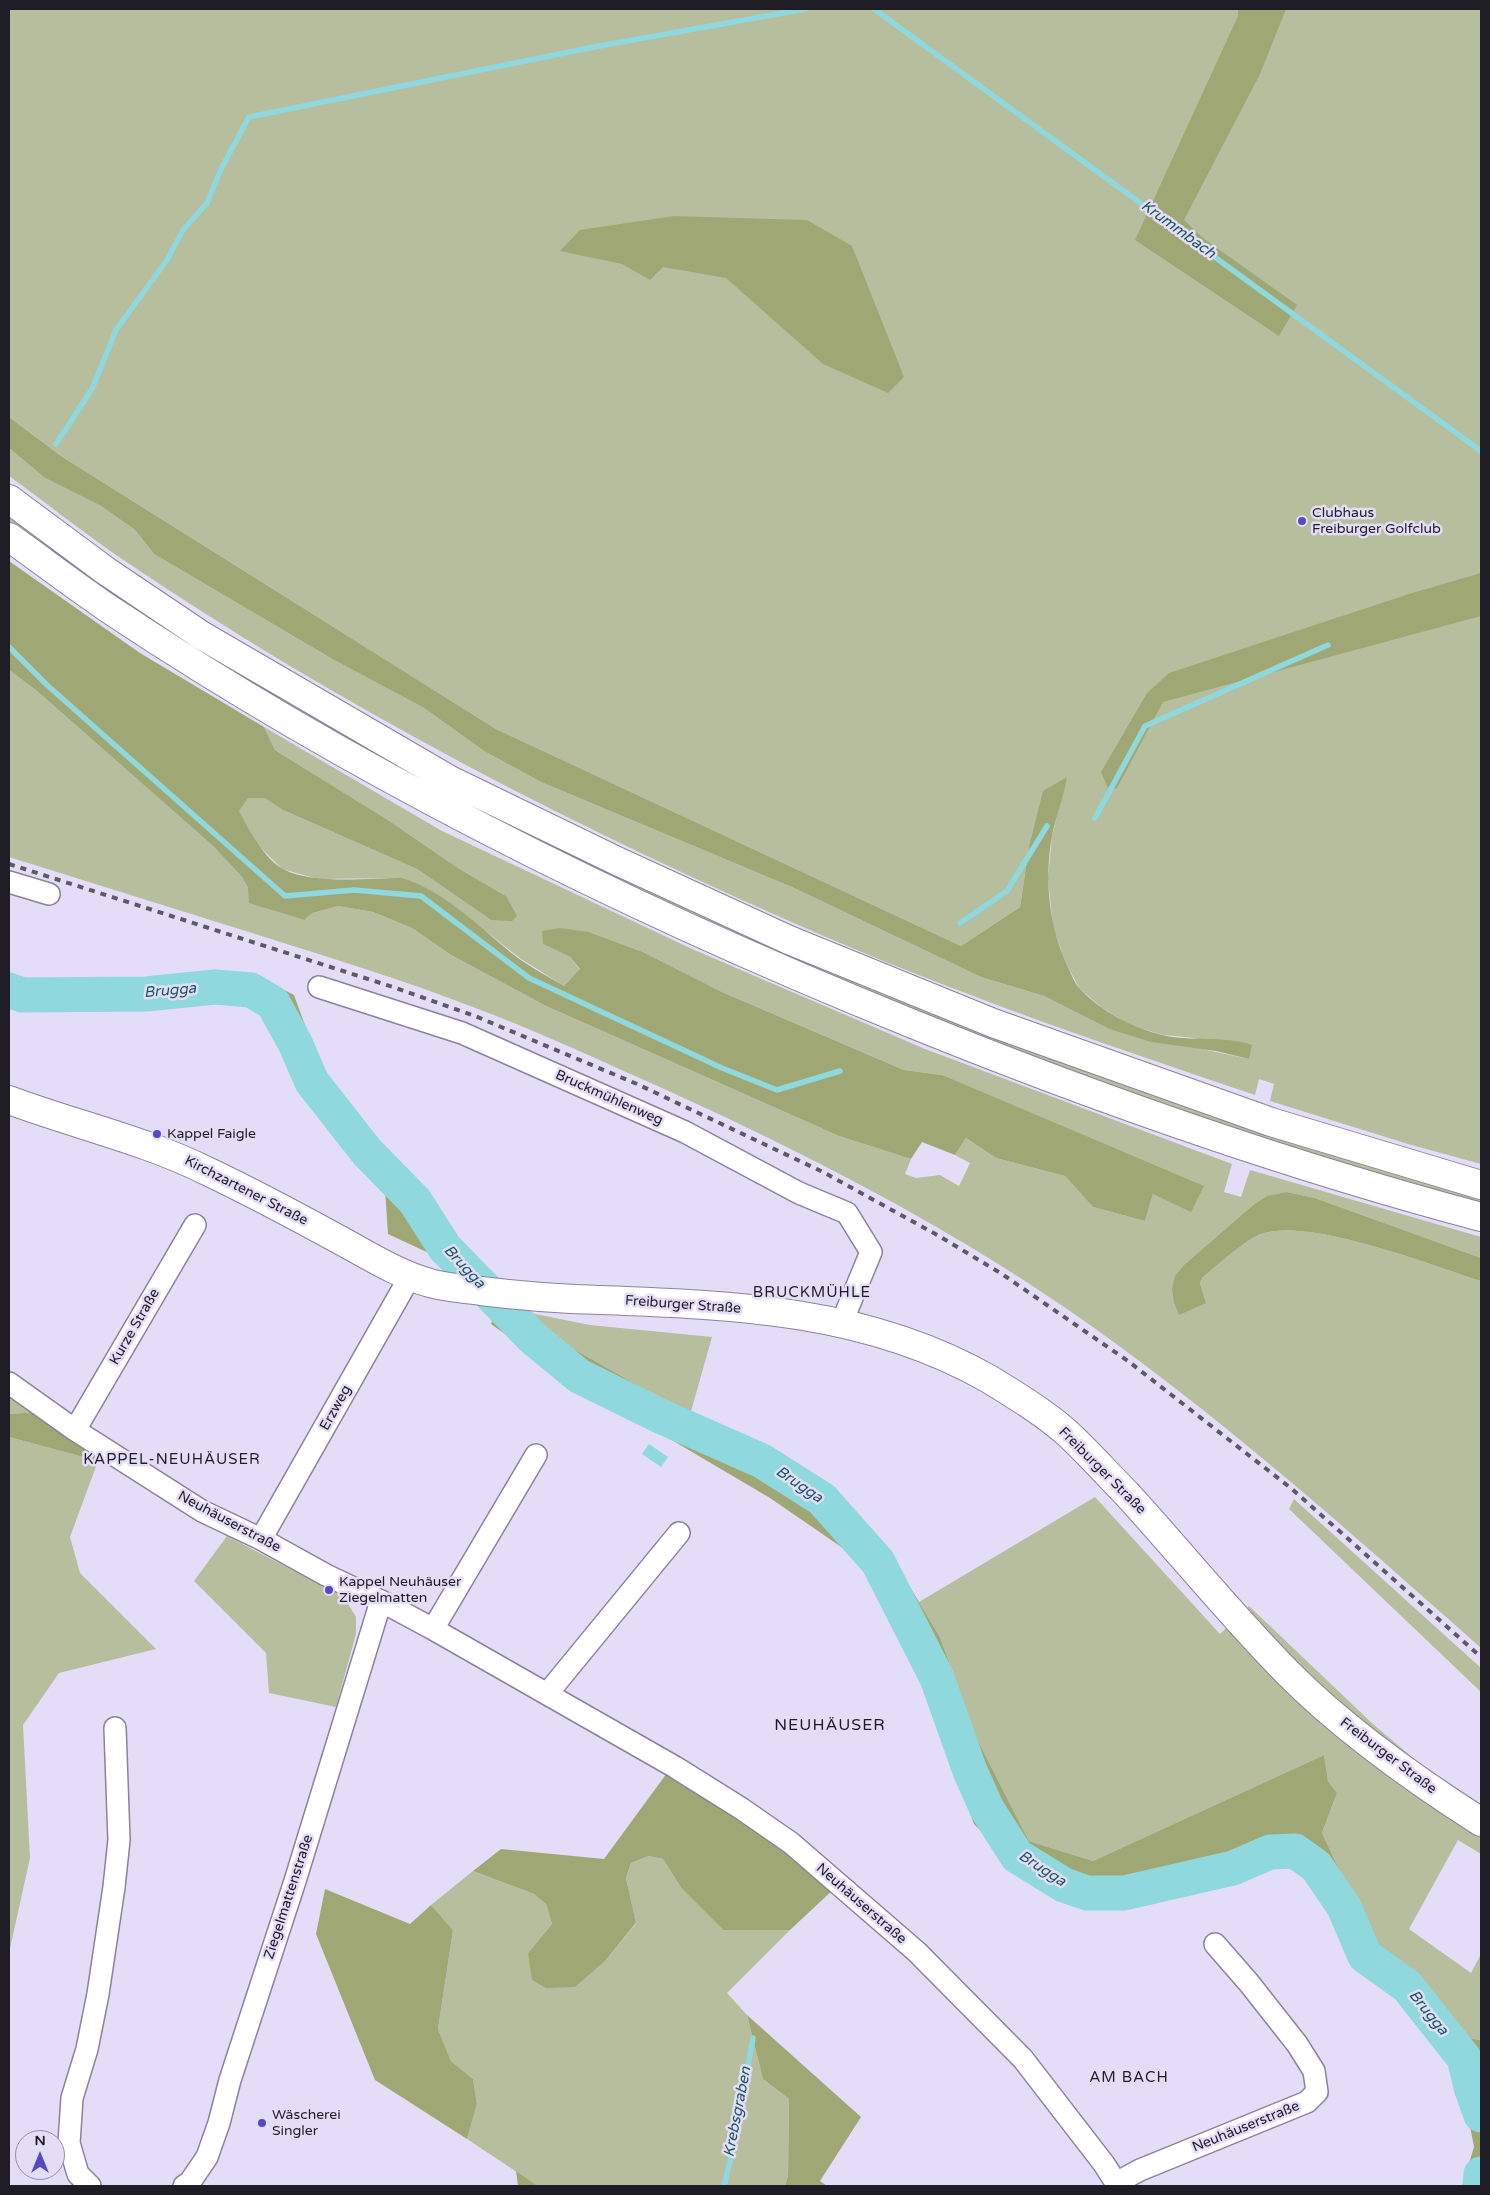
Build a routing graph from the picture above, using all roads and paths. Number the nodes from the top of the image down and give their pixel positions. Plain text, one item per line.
1 (9, 499) edge
2 (9, 537) edge
3 (9, 882) edge
4 (49, 894) dead end
5 (319, 987) dead end
6 (9, 1100) edge
7 (1481, 1185) edge
8 (1481, 1218) edge
9 (195, 1225) dead end
10 (408, 1275) junction
11 (479, 1290) joint
12 (842, 1322) junction
13 (9, 1383) edge
14 (75, 1430) junction
15 (536, 1455) dead end
16 (680, 1533) dead end
17 (261, 1539) junction
18 (381, 1601) junction
19 (432, 1629) junction
20 (547, 1694) junction
21 (115, 1728) dead end
22 (1481, 1822) edge
23 (1215, 1944) dead end
24 (1117, 2185) edge
25 (90, 2186) edge
26 (184, 2186) edge

1 - 7 main road
2 - 8 main road
3 - 4 street
5 - 12 street, Bruckmühlenweg
6 - 10 main road, Kirchzartener Straße
9 - 14 street, Kurze Straße
10 - 11 main road, Kirchzartener Straße
10 - 17 street, Erzweg
11 - 12 main road, Freiburger Straße
12 - 22 main road, Freiburger Straße
13 - 14 street, Neuhäuserstraße
14 - 17 street, Neuhäuserstraße
15 - 19 street
16 - 20 street
17 - 18 street, Neuhäuserstraße
18 - 19 street, Neuhäuserstraße
18 - 26 street, Ziegelmattenstraße
19 - 20 street, Neuhäuserstraße
20 - 24 street, Neuhäuserstraße
21 - 25 street
23 - 24 street, Neuhäuserstraße

